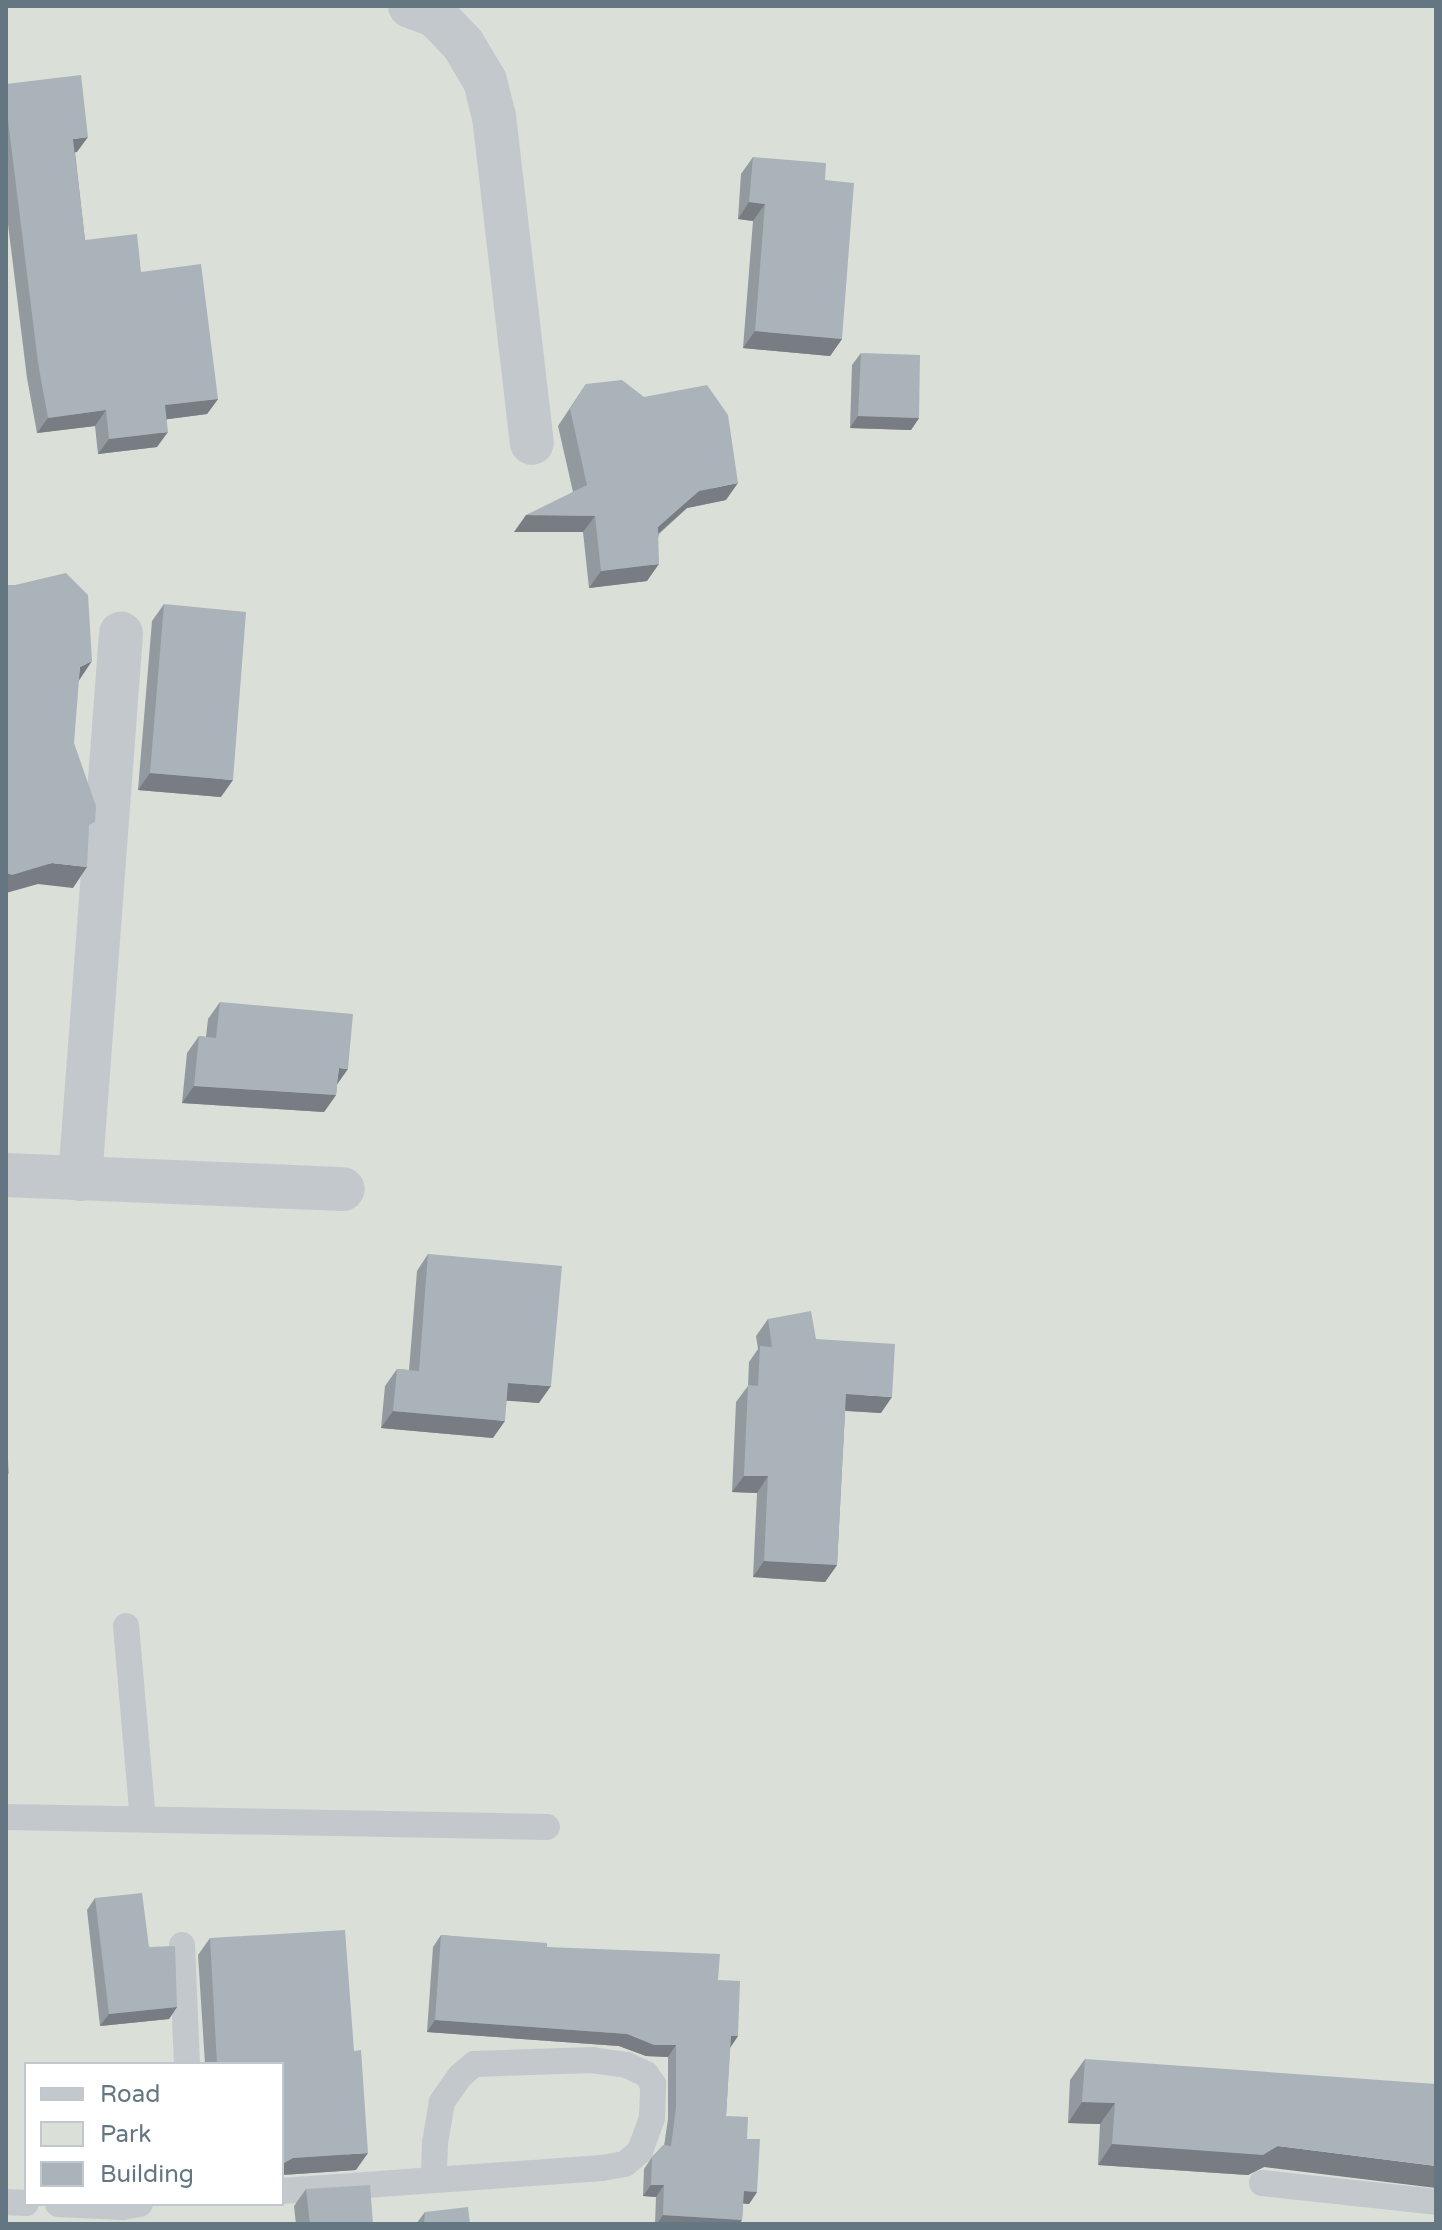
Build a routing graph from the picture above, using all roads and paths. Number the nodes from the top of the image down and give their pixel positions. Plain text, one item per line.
1 (410, 6) edge
2 (532, 443) dead end
3 (121, 634) dead end
4 (6, 1175) edge
5 (80, 1179) junction
6 (343, 1189) dead end
7 (126, 1626) dead end
8 (6, 1817) edge
9 (143, 1819) junction
10 (547, 1827) dead end
11 (182, 1945) dead end
12 (187, 2062) edge
13 (434, 2180) junction
14 (1262, 2183) edge
15 (284, 2191) edge
16 (1436, 2202) edge
17 (101, 2206) edge
18 (129, 2206) edge

1 - 2 street
3 - 5 street
4 - 5 street
5 - 6 street
7 - 9 lane
8 - 9 lane
9 - 10 lane
11 - 12 lane
13 - 13 lane
13 - 15 lane
14 - 16 lane
17 - 18 lane

